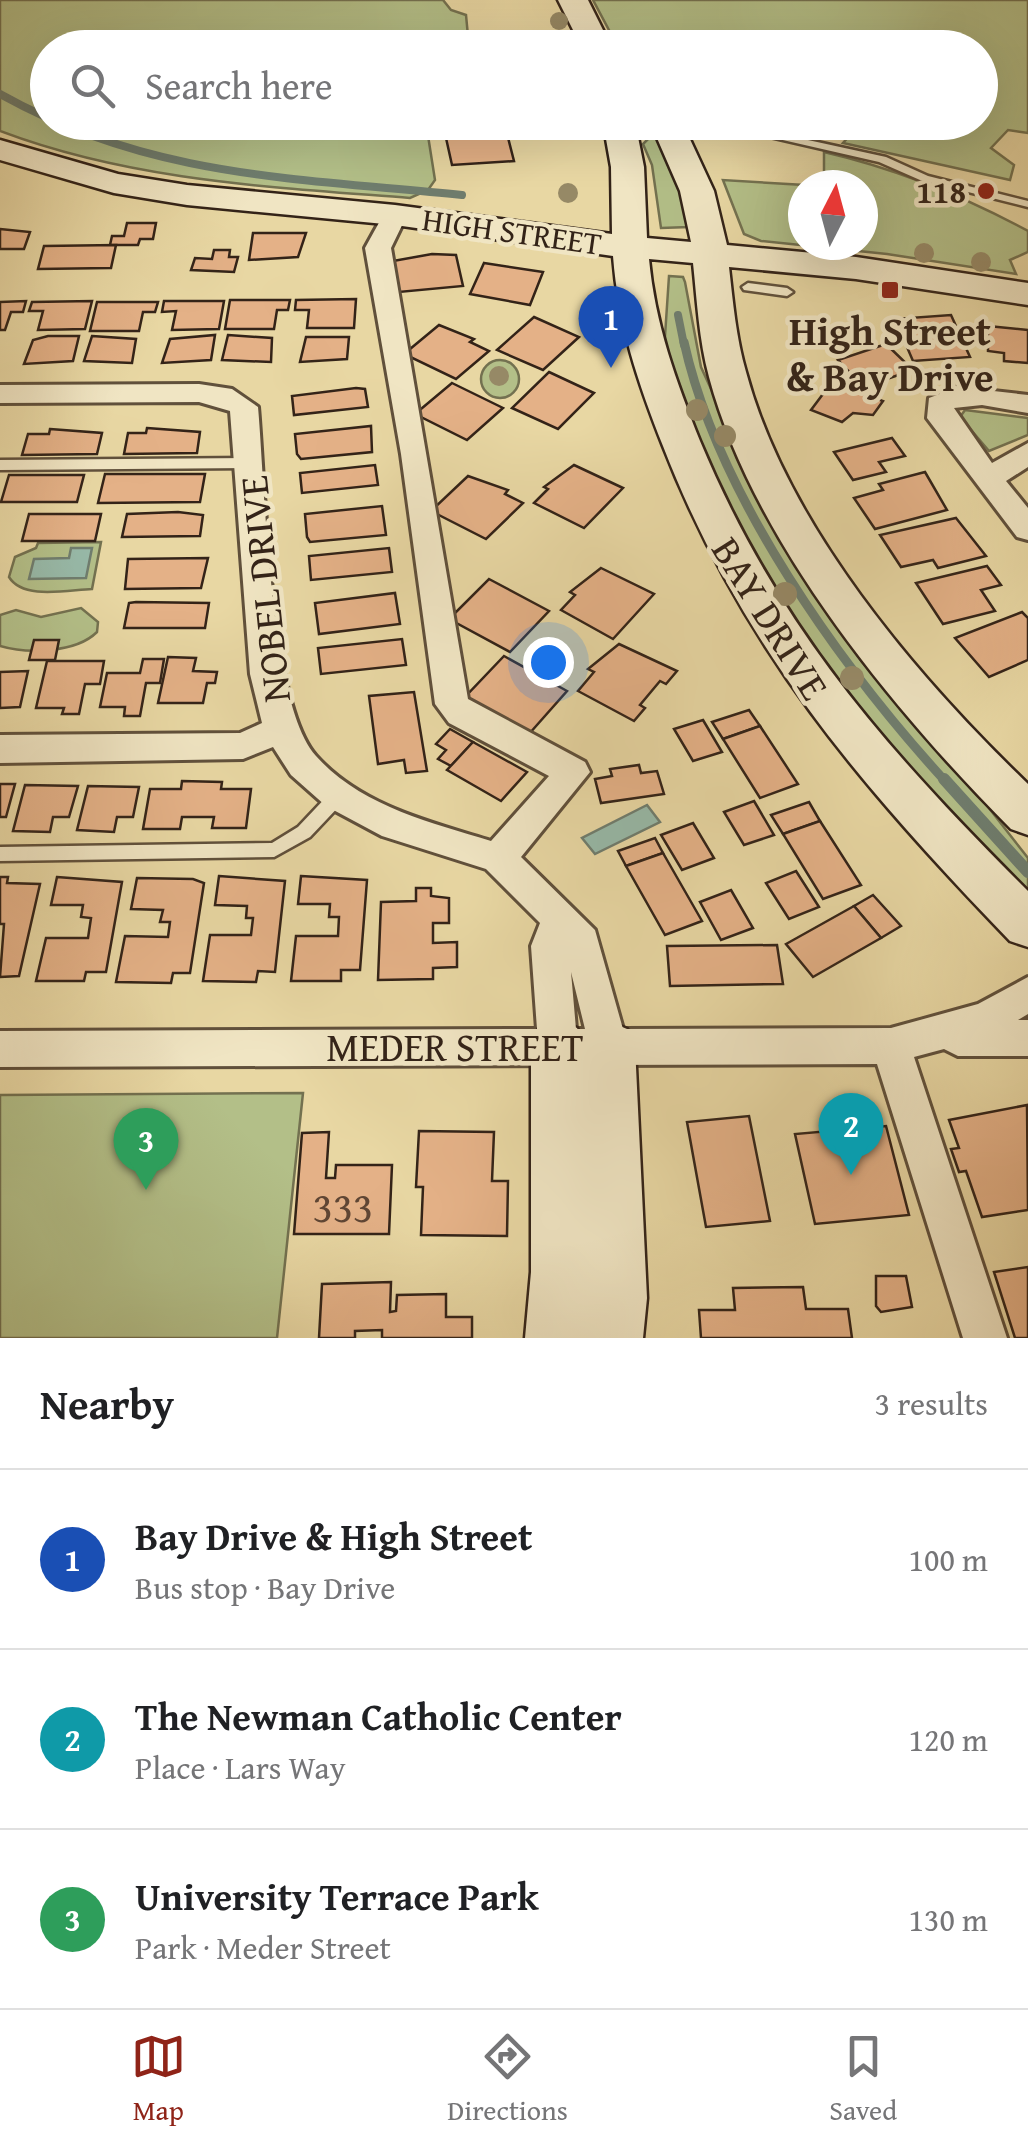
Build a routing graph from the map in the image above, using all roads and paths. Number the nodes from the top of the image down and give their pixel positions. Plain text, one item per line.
1 (573, 0) edge
2 (588, 30) edge
3 (623, 140) edge
4 (675, 140) edge
5 (793, 140) edge
6 (0, 150) edge
7 (1028, 204) edge
8 (394, 215) junction
9 (630, 246) junction
10 (708, 254) junction
11 (748, 288) dead end
12 (787, 292) dead end
13 (1028, 294) edge
14 (0, 394) edge
15 (1028, 404) edge
16 (1028, 453) edge
17 (250, 462) junction
18 (0, 465) edge
19 (989, 478) junction
20 (1028, 528) edge
21 (280, 730) junction
22 (0, 749) edge
23 (338, 796) junction
24 (1028, 815) edge
25 (0, 854) edge
26 (498, 858) junction
27 (1028, 924) edge
28 (1028, 994) edge
29 (1028, 1038) edge
30 (900, 1042) junction
31 (583, 1046) junction
32 (0, 1049) edge
33 (555, 1338) edge
34 (612, 1338) edge
35 (984, 1338) edge

1 - 2 main road
3 - 9 main road, BAY DRIVE
4 - 10 main road, BAY DRIVE
5 - 7 lane
6 - 8 main road, HIGH STREET
8 - 9 main road, HIGH STREET
8 - 26 street
9 - 10 main road, HIGH STREET
9 - 27 main road, BAY DRIVE
10 - 13 main road, HIGH STREET
10 - 24 main road, BAY DRIVE
11 - 12 lane
14 - 17 street, NOBEL DRIVE
15 - 19 street
16 - 19 street
17 - 18 lane
17 - 21 street, NOBEL DRIVE
19 - 20 street
21 - 22 street
21 - 23 street, NOBEL DRIVE
23 - 25 lane
23 - 26 street, NOBEL DRIVE
26 - 31 street, NOBEL DRIVE
28 - 30 street, MEDER STREET
29 - 30 street, MEDER STREET
30 - 31 street, MEDER STREET
30 - 35 street
31 - 32 street, MEDER STREET
31 - 33 main road, NOBEL DRIVE
31 - 34 main road, NOBEL DRIVE

